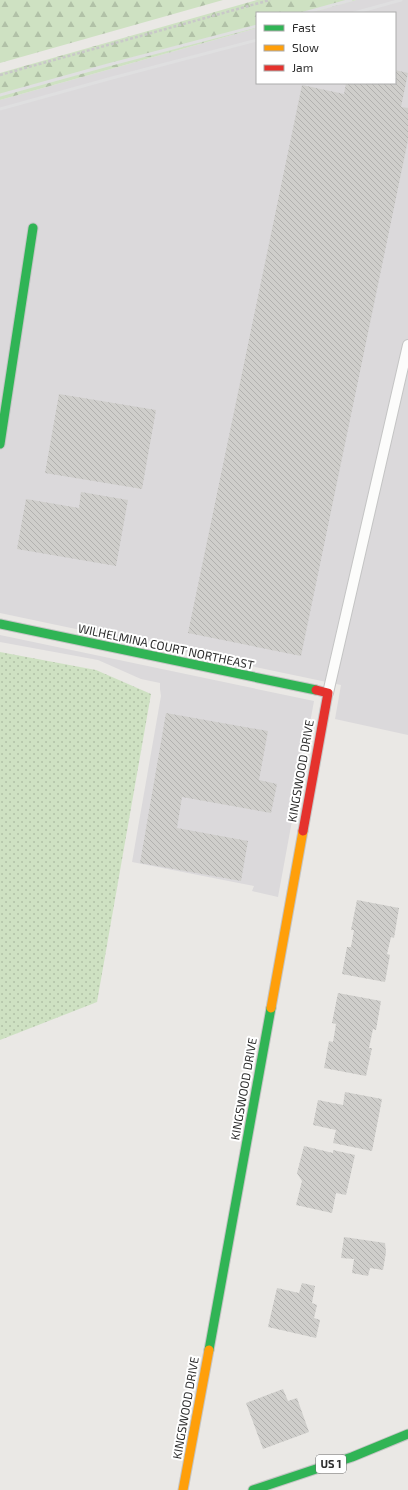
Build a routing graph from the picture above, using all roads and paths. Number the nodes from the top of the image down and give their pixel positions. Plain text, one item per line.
1 (270, 0) edge
2 (0, 74) edge
3 (33, 228) dead end
4 (408, 345) edge
5 (0, 444) edge
6 (0, 624) edge
7 (328, 693) junction
8 (408, 1434) edge
9 (183, 1490) edge
10 (253, 1490) edge

1 - 2 path
3 - 5 street
4 - 7 lane
6 - 7 street, WILHELMINA COURT NORTHEAST
7 - 9 street, KINGSWOOD DRIVE
8 - 10 street, US 1

